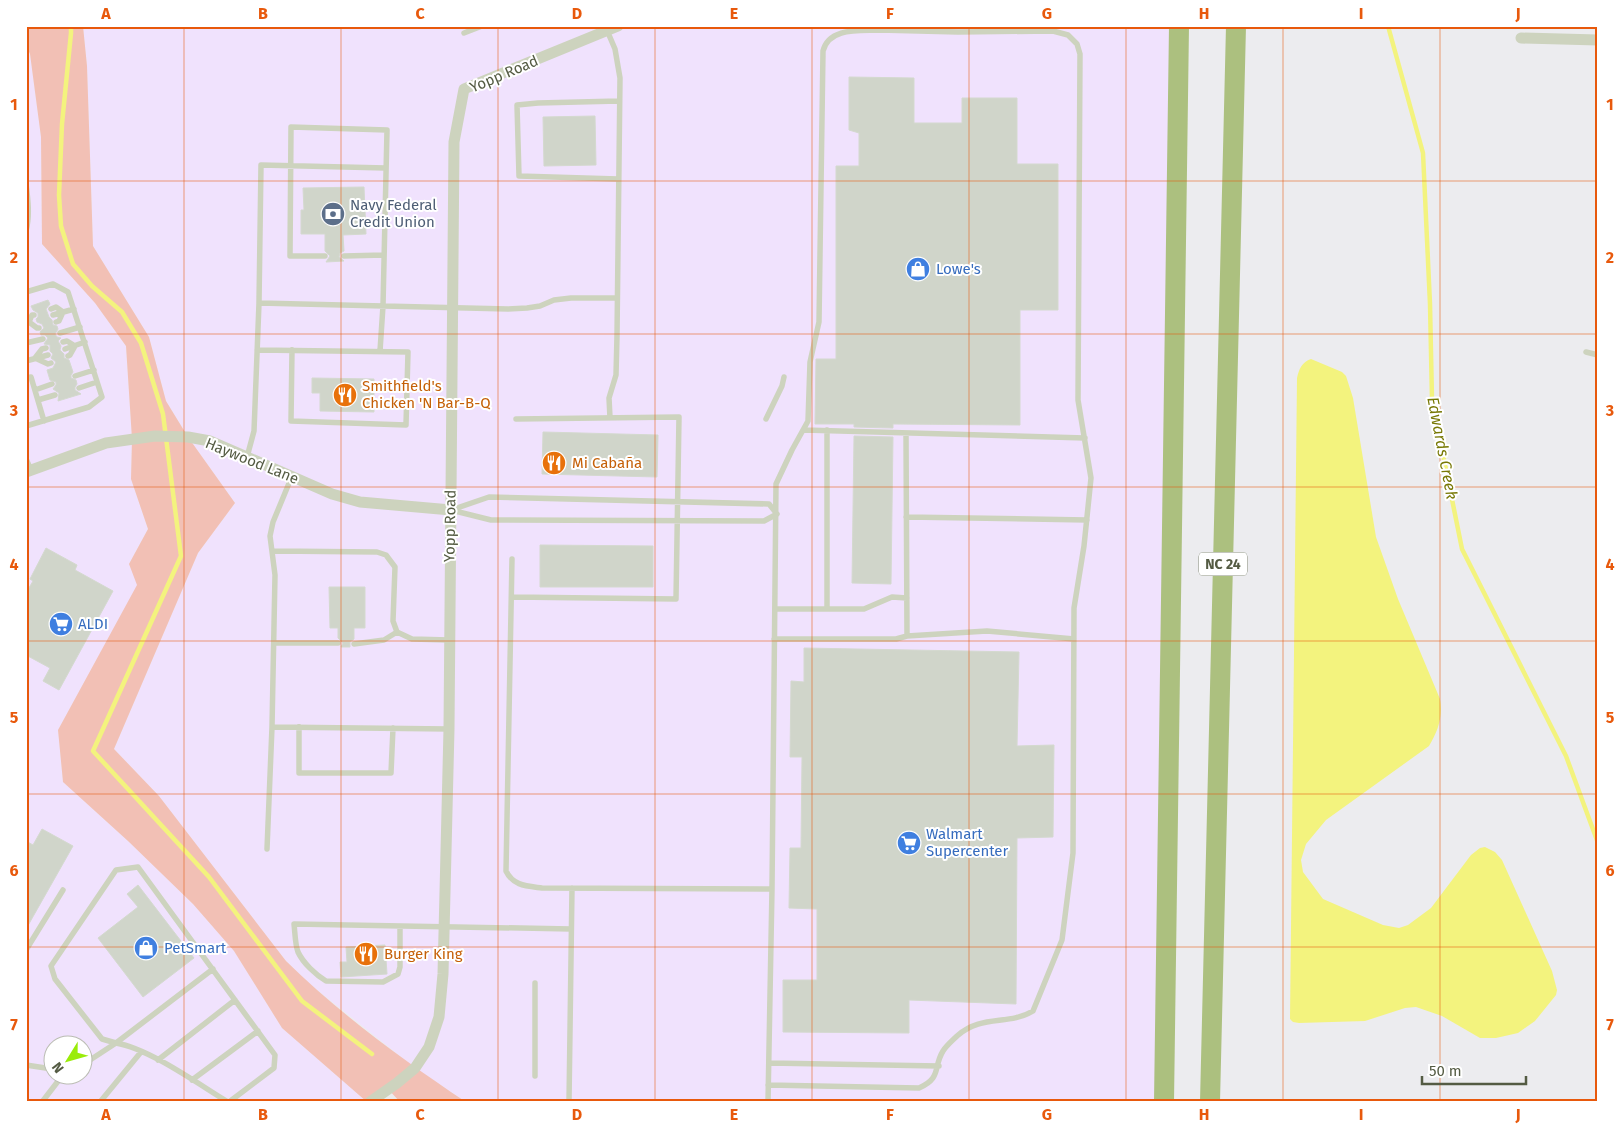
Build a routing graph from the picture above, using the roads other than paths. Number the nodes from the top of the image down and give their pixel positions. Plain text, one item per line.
1 (482, 26) edge
2 (618, 26) edge
3 (1168, 26) edge
4 (1179, 26) edge
5 (1236, 26) edge
6 (606, 28) edge
7 (878, 28) edge
8 (464, 33) dead end
9 (1521, 38) dead end
10 (1598, 40) edge
11 (619, 101) junction
12 (1178, 109) junction
13 (290, 166) junction
14 (386, 168) junction
15 (618, 179) junction
16 (26, 184) edge
17 (26, 231) edge
18 (326, 256) dead end
19 (344, 256) dead end
20 (384, 256) junction
21 (26, 292) edge
22 (617, 298) junction
23 (259, 303) junction
24 (383, 306) junction
25 (452, 308) junction
26 (51, 309) dead end
27 (74, 309) junction
28 (64, 312) junction
29 (35, 318) dead end
30 (55, 318) dead end
31 (28, 323) edge
32 (80, 327) junction
33 (39, 328) dead end
34 (60, 333) dead end
35 (43, 338) dead end
36 (63, 342) dead end
37 (85, 342) junction
38 (26, 344) edge
39 (75, 346) junction
40 (65, 349) dead end
41 (257, 350) junction
42 (292, 350) junction
43 (47, 351) dead end
44 (380, 351) junction
45 (1586, 352) dead end
46 (1598, 355) edge
47 (68, 356) dead end
48 (36, 358) junction
49 (26, 361) edge
50 (51, 363) dead end
51 (94, 370) junction
52 (75, 376) dead end
53 (784, 377) dead end
54 (26, 378) edge
55 (97, 382) junction
56 (52, 384) dead end
57 (79, 388) dead end
58 (35, 390) junction
59 (55, 395) dead end
60 (38, 400) junction
61 (610, 418) junction
62 (516, 419) dead end
63 (766, 419) dead end
64 (44, 421) junction
65 (26, 426) edge
66 (804, 430) junction
67 (827, 430) junction
68 (906, 433) junction
69 (1084, 438) junction
70 (247, 456) junction
71 (26, 459) edge
72 (29, 471) edge
73 (292, 476) junction
74 (678, 502) junction
75 (451, 510) junction
76 (777, 514) junction
77 (906, 517) junction
78 (1087, 520) junction
79 (677, 521) junction
80 (273, 551) junction
81 (512, 559) dead end
82 (512, 597) junction
83 (906, 598) junction
84 (775, 609) junction
85 (827, 609) junction
86 (397, 632) junction
87 (907, 636) junction
88 (774, 639) junction
89 (1074, 639) junction
90 (449, 640) junction
91 (274, 643) junction
92 (338, 643) dead end
93 (354, 644) dead end
94 (272, 727) junction
95 (300, 727) junction
96 (393, 728) junction
97 (449, 729) junction
98 (267, 849) dead end
99 (572, 888) junction
100 (772, 889) junction
101 (63, 890) dead end
102 (400, 926) junction
103 (445, 927) junction
104 (571, 929) junction
105 (26, 950) edge
106 (213, 969) junction
107 (536, 983) dead end
108 (235, 1000) junction
109 (258, 1031) junction
110 (116, 1043) junction
111 (141, 1052) junction
112 (92, 1059) edge
113 (158, 1060) junction
114 (769, 1063) junction
115 (26, 1065) edge
116 (939, 1066) junction
117 (42, 1067) edge
118 (535, 1076) dead end
119 (192, 1080) junction
120 (54, 1086) edge
121 (768, 1086) junction
122 (376, 1100) edge
123 (42, 1102) edge
124 (100, 1102) edge
125 (229, 1102) edge
126 (569, 1102) edge
127 (768, 1102) edge
128 (1164, 1102) edge
129 (1210, 1102) edge

1 - 8 lane
2 - 6 street, Yopp Road
3 - 12 highway
4 - 12 highway
5 - 129 highway, NC 24
6 - 11 lane
6 - 25 street, Yopp Road
7 - 66 lane
7 - 69 lane
9 - 10 street
11 - 15 lane
11 - 15 lane
12 - 128 highway
13 - 14 lane
13 - 14 lane
13 - 18 lane
13 - 23 lane
14 - 20 lane
15 - 22 lane
16 - 17 lane
19 - 20 lane
20 - 24 lane
21 - 27 lane
22 - 25 lane
22 - 61 lane
23 - 24 lane
23 - 41 lane
24 - 25 lane
24 - 44 lane
25 - 75 street, Yopp Road
26 - 28 lane
27 - 28 lane
27 - 32 lane
28 - 30 lane
29 - 31 lane
31 - 33 lane
32 - 34 lane
32 - 37 lane
35 - 38 lane
36 - 39 lane
37 - 39 lane
37 - 51 lane
39 - 40 lane
39 - 47 lane
41 - 42 lane
41 - 70 lane
42 - 44 lane
42 - 44 lane
43 - 48 lane
45 - 46 lane
48 - 49 lane
48 - 50 lane
51 - 52 lane
51 - 55 lane
53 - 63 lane
54 - 58 lane
55 - 57 lane
55 - 64 lane
56 - 58 lane
58 - 60 lane
59 - 60 lane
60 - 64 lane
61 - 62 lane
61 - 74 lane
64 - 65 lane
66 - 67 lane
66 - 76 lane
67 - 68 lane
67 - 85 lane
68 - 69 lane
68 - 77 lane
69 - 78 lane
70 - 72 street, Haywood Lane
70 - 73 street, Haywood Lane
71 - 72 lane
73 - 75 street, Haywood Lane
73 - 80 lane
74 - 75 lane
74 - 76 lane
74 - 79 lane
75 - 79 lane
75 - 90 street, Yopp Road
76 - 79 lane
76 - 84 lane
77 - 78 lane
77 - 83 lane
78 - 89 lane
79 - 82 lane
80 - 86 lane
80 - 91 lane
81 - 82 lane
82 - 99 lane
83 - 85 lane
83 - 87 lane
84 - 85 lane
84 - 88 lane
86 - 90 lane
86 - 93 lane
87 - 88 lane
87 - 89 lane
88 - 100 lane
89 - 116 lane
90 - 97 street, Yopp Road
91 - 92 lane
91 - 94 lane
94 - 95 lane
94 - 98 lane
95 - 96 lane
95 - 96 lane
96 - 97 lane
97 - 103 street, Yopp Road
99 - 100 lane
99 - 104 lane
100 - 114 lane
101 - 105 lane
102 - 102 lane
102 - 103 lane
103 - 104 lane
103 - 122 street, Yopp Road
104 - 126 lane
106 - 108 lane
106 - 110 lane
106 - 110 lane
107 - 118 lane
108 - 109 lane
108 - 113 lane
109 - 119 lane
109 - 125 lane
110 - 111 lane
110 - 112 lane
111 - 113 lane
111 - 124 lane
113 - 119 lane
114 - 116 lane
114 - 121 lane
115 - 117 lane
116 - 121 lane
119 - 125 lane
120 - 123 lane
121 - 127 lane

